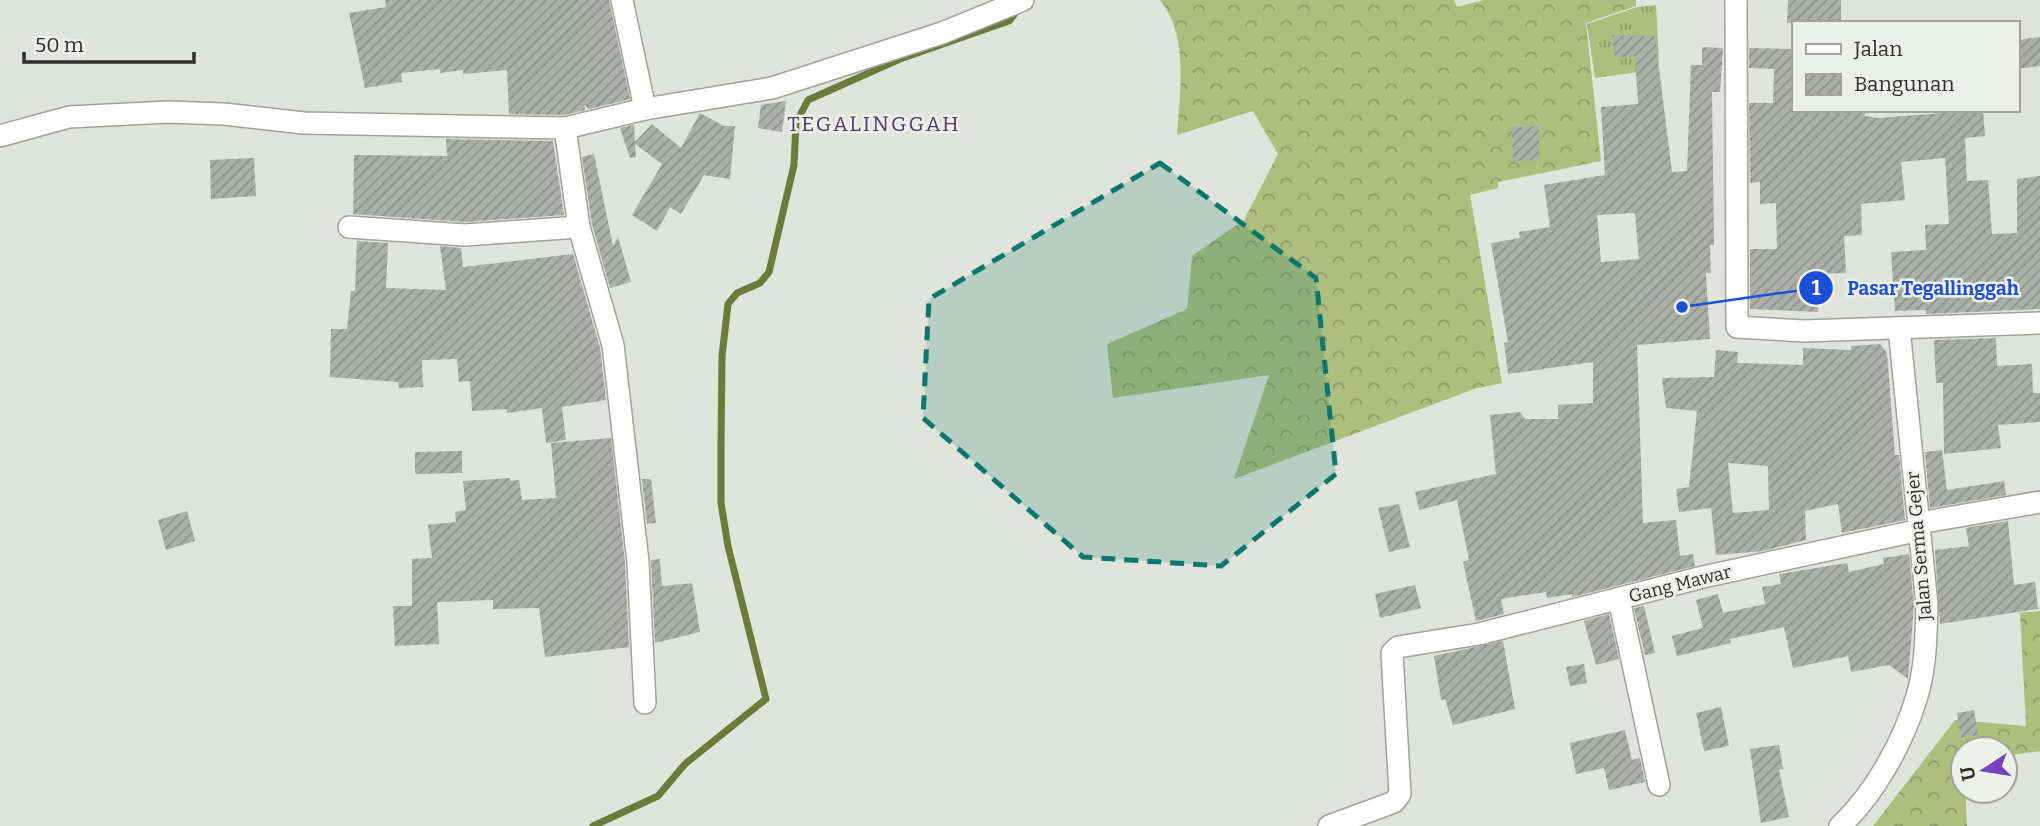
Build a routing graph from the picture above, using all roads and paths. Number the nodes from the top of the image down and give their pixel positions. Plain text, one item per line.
1 (622, 0) edge
2 (1735, 0) edge
3 (1017, 3) edge
4 (645, 108) junction
5 (565, 128) junction
6 (0, 136) edge
7 (349, 227) dead end
8 (579, 227) junction
9 (2040, 323) edge
10 (1899, 328) junction
11 (2040, 502) edge
12 (1920, 527) junction
13 (1619, 598) junction
14 (645, 703) dead end
15 (1658, 785) dead end
16 (1329, 826) edge
17 (1840, 826) edge

1 - 4 street
2 - 10 street
3 - 4 street
4 - 5 street
5 - 6 street
5 - 8 street
7 - 8 street
8 - 14 street
9 - 10 street
10 - 12 street, Jalan Serma Gejer
11 - 12 street, Gang Mawar
12 - 13 street, Gang Mawar
12 - 17 street, Jalan Serma Gejer
13 - 15 street
13 - 16 street, Gang Mawar

